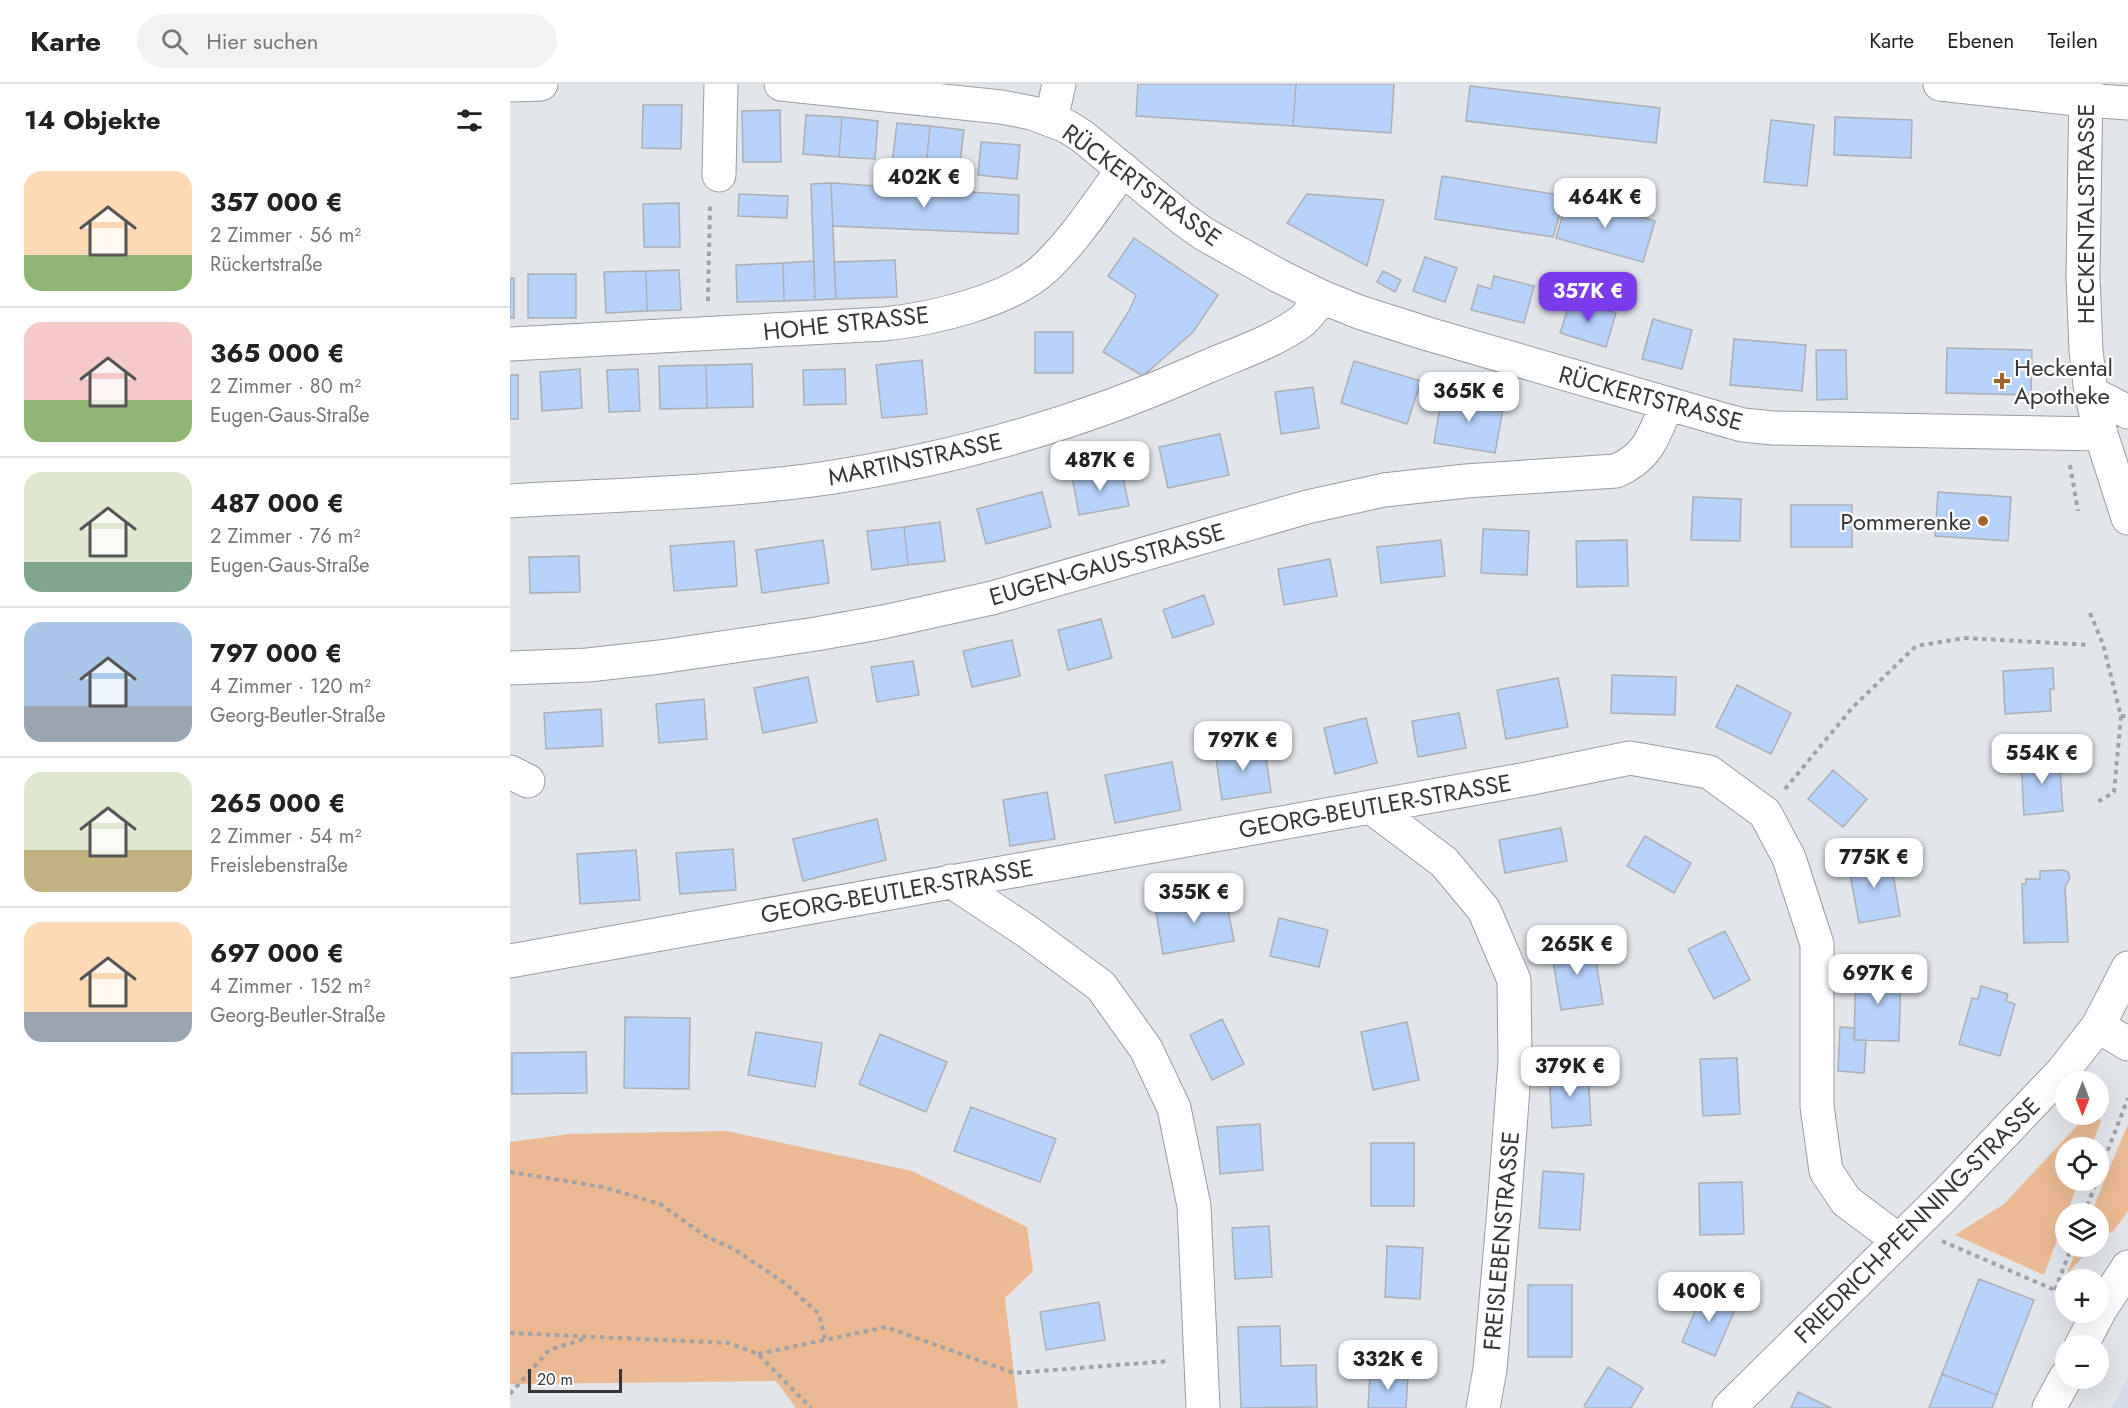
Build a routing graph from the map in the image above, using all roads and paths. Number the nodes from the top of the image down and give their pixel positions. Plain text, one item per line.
1 (541, 84) edge
2 (721, 84) edge
3 (781, 84) edge
4 (1059, 84) edge
5 (1940, 84) edge
6 (510, 86) edge
7 (2086, 92) edge
8 (2128, 102) edge
9 (1051, 120) junction
10 (1123, 169) junction
11 (720, 175) joint
12 (1322, 297) junction
13 (707, 335) junction
14 (510, 344) edge
15 (2091, 393) junction
16 (1667, 404) junction
17 (2128, 412) edge
18 (2101, 434) junction
19 (510, 501) edge
20 (2127, 508) edge
21 (2090, 613) dead end
22 (2090, 645) dead end
23 (510, 668) edge
24 (2121, 716) junction
25 (2128, 716) edge
26 (2096, 803) dead end
27 (1371, 807) junction
28 (1765, 813) junction
29 (951, 881) junction
30 (510, 961) edge
31 (2128, 968) edge
32 (2098, 1026) junction
33 (2128, 1044) edge
34 (2128, 1098) edge
35 (2109, 1147) edge
36 (510, 1172) edge
37 (1905, 1234) junction
38 (2128, 1267) edge
39 (2055, 1290) edge
40 (510, 1333) edge
41 (2087, 1335) edge
42 (591, 1337) junction
43 (825, 1340) junction
44 (758, 1354) junction
45 (1202, 1359) junction
46 (2059, 1389) edge
47 (510, 1394) edge
48 (810, 1408) edge
49 (1203, 1408) edge
50 (1483, 1408) edge
51 (1729, 1408) edge
52 (2049, 1408) edge

1 - 6 street
2 - 11 street
3 - 9 street, RÜCKERTSTRASSE
4 - 9 street
5 - 7 street
7 - 8 street
7 - 15 street, HECKENTALSTRASSE
9 - 10 street, RÜCKERTSTRASSE
10 - 12 street, RÜCKERTSTRASSE
10 - 13 street, HOHE STRASSE
11 - 13 path
12 - 16 street, RÜCKERTSTRASSE
12 - 19 street, MARTINSTRASSE
13 - 14 street, HOHE STRASSE
15 - 17 street
15 - 18 street, HECKENTALSTRASSE
16 - 18 street, RÜCKERTSTRASSE
16 - 23 street, EUGEN-GAUS-STRASSE
18 - 20 street, HECKENTALSTRASSE
21 - 24 path
22 - 28 path
24 - 25 path
24 - 26 path
27 - 28 street, GEORG-BEUTLER-STRASSE
27 - 29 street, GEORG-BEUTLER-STRASSE
27 - 50 street, FREISLEBENSTRASSE
28 - 37 street, GEORG-BEUTLER-STRASSE
29 - 30 street, GEORG-BEUTLER-STRASSE
29 - 45 street
31 - 32 street
32 - 33 street
32 - 37 street, FRIEDRICH-PFENNING-STRASSE
34 - 35 path
36 - 43 path
37 - 39 path
37 - 51 street, FRIEDRICH-PFENNING-STRASSE
38 - 41 street
40 - 42 path
42 - 44 path
42 - 47 path
43 - 44 path
43 - 45 path
44 - 48 path
45 - 49 street
46 - 52 street

